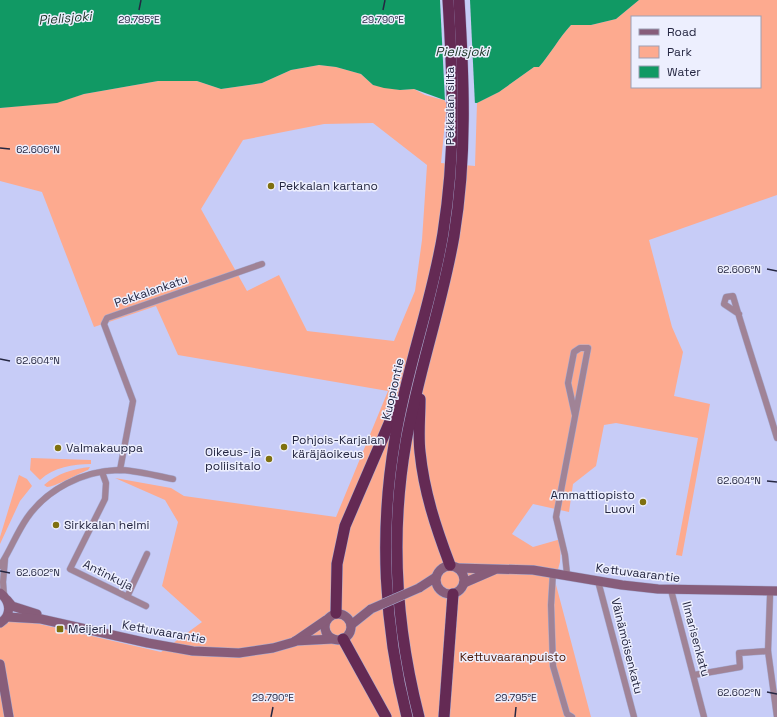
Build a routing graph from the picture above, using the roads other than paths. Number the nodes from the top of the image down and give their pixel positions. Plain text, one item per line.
1 (448, 0) edge
2 (460, 0) edge
3 (457, 164) junction
4 (262, 264) dead end
5 (739, 314) dead end
6 (409, 374) junction
7 (420, 377) junction
8 (575, 415) junction
9 (777, 438) edge
10 (120, 470) junction
11 (102, 472) junction
12 (173, 479) dead end
13 (147, 554) dead end
14 (5, 558) junction
15 (0, 566) edge
16 (454, 566) junction
17 (497, 568) junction
18 (553, 572) junction
19 (567, 574) junction
20 (436, 577) junction
21 (598, 581) junction
22 (464, 583) junction
23 (419, 588) junction
24 (438, 588) junction
25 (672, 590) junction
26 (775, 591) edge
27 (453, 594) junction
28 (4, 596) edge
29 (127, 597) junction
30 (146, 606) dead end
31 (369, 610) junction
32 (340, 614) junction
33 (326, 620) junction
34 (3, 622) edge
35 (351, 625) junction
36 (102, 632) junction
37 (338, 639) junction
38 (294, 642) junction
39 (768, 651) junction
40 (0, 664) edge
41 (694, 675) junction
42 (776, 700) edge
43 (9, 717) edge
44 (386, 717) edge
45 (407, 717) edge
46 (419, 717) edge
47 (444, 717) edge
48 (572, 717) edge
49 (634, 717) edge
50 (704, 717) edge
51 (776, 717) edge

1 - 3 highway, Pekkalan silta
2 - 3 highway, Pekkalan silta
3 - 6 highway, Kuopiontie
3 - 7 highway, Kuopiontie
4 - 10 street, Pekkalankatu
5 - 9 street
6 - 32 highway
6 - 45 highway, Kuopiontie
7 - 16 highway
7 - 46 highway, Kuopiontie
8 - 8 street
8 - 19 street
10 - 11 street
10 - 12 street
11 - 14 street
11 - 29 street, Antinkuja
13 - 29 street
14 - 15 street
14 - 28 street
16 - 17 main road, Kettuvaarantie
16 - 20 main road
16 - 22 main road
17 - 18 main road, Kettuvaarantie
17 - 22 main road, Kettuvaarantie
18 - 19 main road, Kettuvaarantie
18 - 48 street
19 - 21 main road, Kettuvaarantie
20 - 23 main road
20 - 24 main road
21 - 25 main road, Kettuvaarantie
21 - 49 street, Väinämöisenkatu
22 - 27 main road
23 - 24 main road
23 - 31 main road, bridge
24 - 27 main road
25 - 26 main road, Kettuvaarantie
25 - 41 street, Ilmarisenkatu
26 - 39 street
27 - 47 highway
28 - 34 main road
28 - 36 main road, Kettuvaarantie
29 - 30 street, Antinkuja
31 - 32 main road
31 - 35 main road
32 - 33 main road
32 - 35 main road
33 - 37 main road
33 - 38 main road, Kettuvaarantie
34 - 36 main road, Kettuvaarantie
35 - 37 main road
36 - 38 main road, Kettuvaarantie
37 - 38 main road, Kettuvaarantie
37 - 44 highway
39 - 41 street
39 - 42 street
40 - 43 main road
41 - 50 street, Ilmarisenkatu
42 - 51 street

